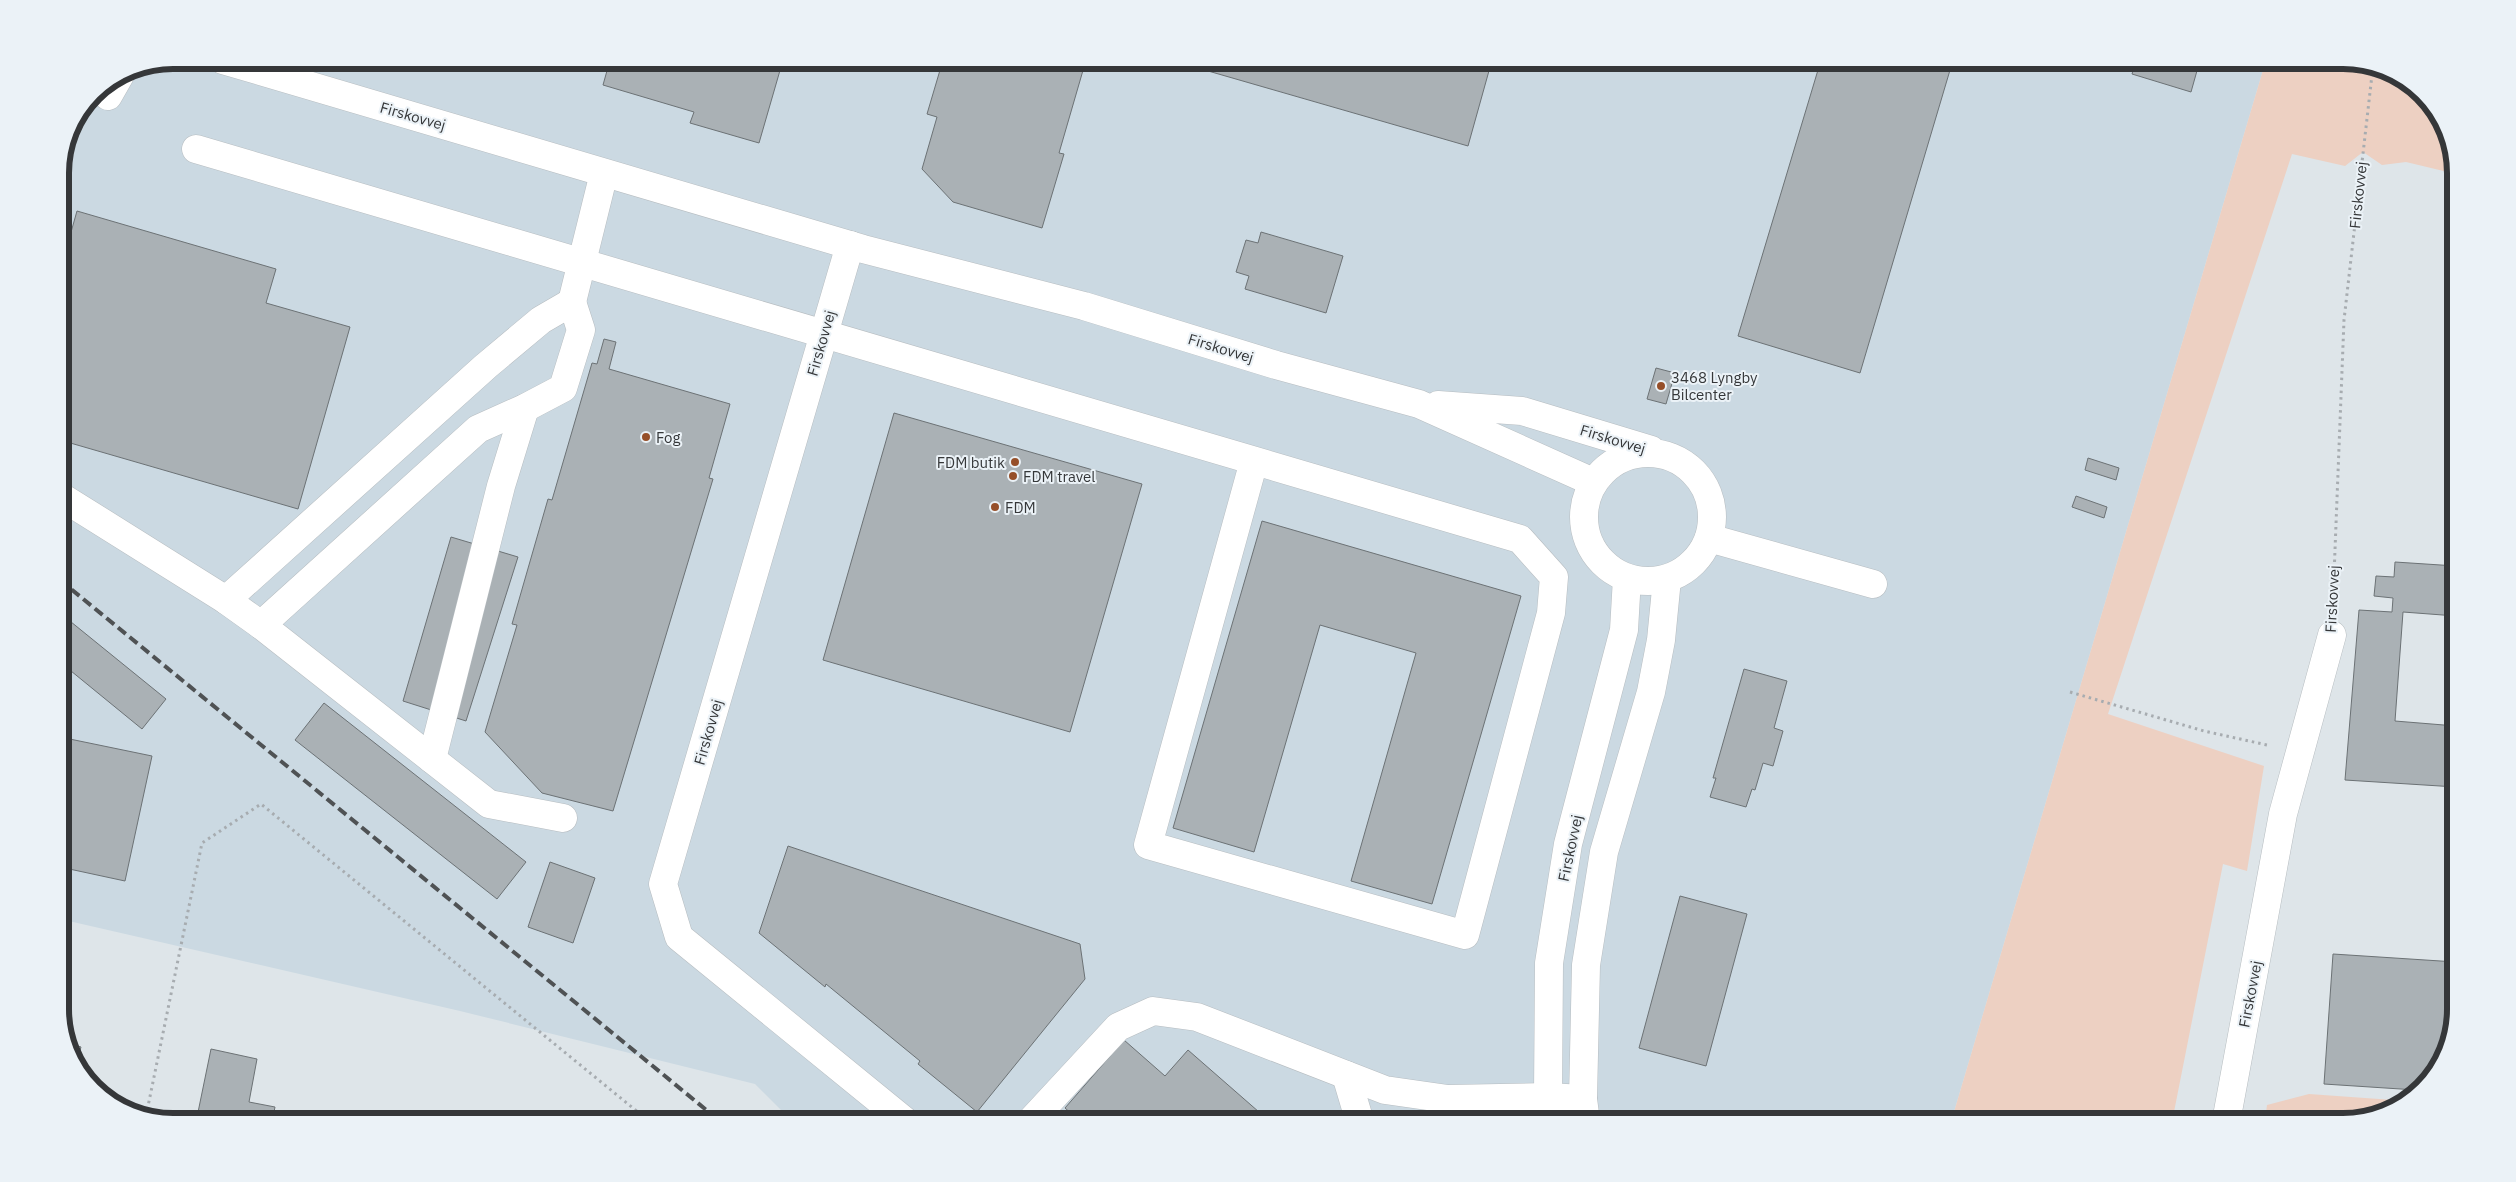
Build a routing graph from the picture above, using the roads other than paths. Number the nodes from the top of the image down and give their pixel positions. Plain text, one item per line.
1 (254, 69) edge
2 (196, 148) dead end
3 (604, 172) junction
4 (850, 245) junction
5 (582, 262) junction
6 (572, 302) junction
7 (824, 334) junction
8 (1419, 404) junction
9 (525, 408) junction
10 (1660, 453) junction
11 (1254, 461) junction
12 (1593, 482) junction
13 (69, 502) edge
14 (1710, 538) junction
15 (1626, 578) junction
16 (1668, 579) junction
17 (1873, 584) dead end
18 (226, 600) junction
19 (261, 625) junction
20 (2332, 635) road end
21 (432, 759) junction
22 (563, 818) dead end
23 (1346, 1075) junction
24 (1549, 1110) edge
25 (1584, 1111) edge
26 (895, 1113) edge
27 (1038, 1113) edge
28 (1357, 1113) edge
29 (2228, 1113) edge

1 - 3 street, Firskovvej
2 - 5 street
3 - 4 street, Firskovvej
3 - 5 street
4 - 7 street, Firskovvej
4 - 8 street, Firskovvej
5 - 6 street
5 - 7 street
6 - 9 street
6 - 18 street
7 - 11 street
7 - 26 street, Firskovvej
8 - 10 street, Firskovvej
8 - 12 street, Firskovvej
9 - 19 street
9 - 21 street
10 - 12 street
10 - 14 street
11 - 11 street
12 - 15 street
13 - 18 street
14 - 16 street
14 - 17 street
15 - 16 street
15 - 24 street, Firskovvej
16 - 25 street
18 - 19 street
19 - 21 street
20 - 29 street, Firskovvej
21 - 22 street
23 - 24 street
23 - 27 street
23 - 28 street
24 - 25 street

